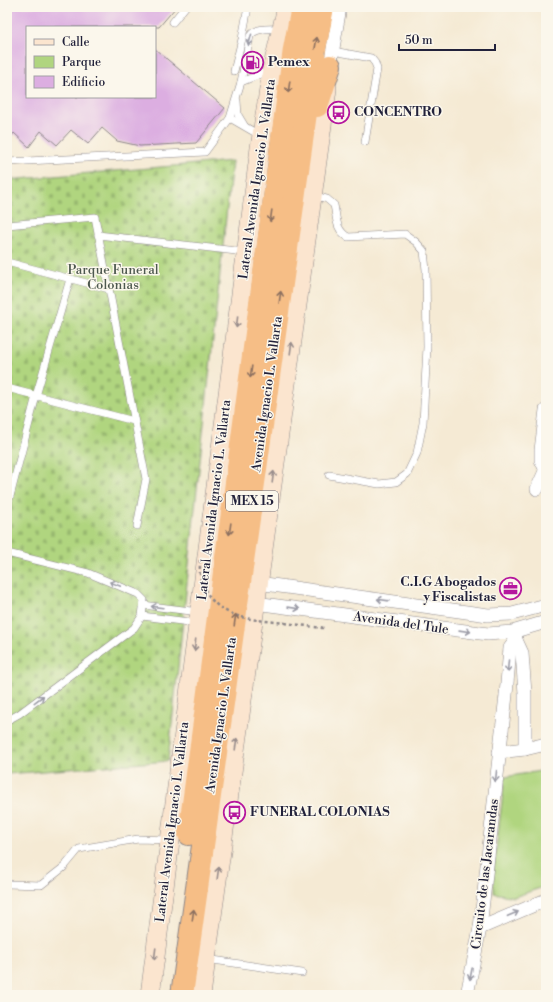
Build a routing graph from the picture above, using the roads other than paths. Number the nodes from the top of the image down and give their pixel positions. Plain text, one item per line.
1 (185, 7) edge
2 (248, 7) edge
3 (323, 7) edge
4 (340, 7) edge
5 (289, 8) edge
6 (173, 22) dead end
7 (282, 29) junction
8 (332, 58) junction
9 (272, 70) junction
10 (234, 71) dead end
11 (241, 82) junction
12 (236, 96) junction
13 (230, 118) junction
14 (254, 132) junction
15 (365, 142) dead end
16 (300, 154) junction
17 (7, 162) edge
18 (313, 195) junction
19 (7, 225) edge
20 (98, 235) junction
21 (246, 252) junction
22 (7, 262) edge
23 (70, 279) junction
24 (109, 289) junction
25 (7, 388) edge
26 (36, 396) junction
27 (546, 410) edge
28 (134, 421) junction
29 (546, 470) edge
30 (329, 475) dead end
31 (537, 489) dead end
32 (7, 508) edge
33 (137, 526) dead end
34 (7, 553) edge
35 (258, 583) junction
36 (255, 603) junction
37 (546, 605) edge
38 (143, 606) junction
39 (512, 614) junction
40 (142, 616) junction
41 (199, 618) junction
42 (546, 622) edge
43 (515, 636) junction
44 (507, 684) junction
45 (524, 684) junction
46 (7, 719) edge
47 (525, 722) junction
48 (502, 724) junction
49 (546, 744) edge
50 (525, 749) junction
51 (499, 752) junction
52 (170, 840) junction
53 (7, 884) edge
54 (546, 900) edge
55 (480, 928) junction
56 (190, 940) junction
57 (206, 959) junction
58 (302, 973) dead end
59 (150, 995) edge
60 (168, 995) edge
61 (182, 995) edge
62 (192, 995) edge
63 (201, 995) edge
64 (467, 995) edge

1 - 6 lane
2 - 10 lane
16 -> 3 highway, Avenida Ignacio L. Vallarta / MEX 15
4 - 8 street
5 - 7 street, Lateral Avenida Ignacio L. Vallarta
5 -> 60 highway, Avenida Ignacio L. Vallarta / MEX 15
7 - 9 street, Lateral Avenida Ignacio L. Vallarta
7 -> 11 lane
8 - 15 lane
8 - 16 highway
8 - 18 street
9 - 11 lane
9 - 14 street, Lateral Avenida Ignacio L. Vallarta
11 - 12 lane
12 - 13 lane
12 - 14 lane
13 - 14 lane
13 - 17 lane
14 - 21 street, Lateral Avenida Ignacio L. Vallarta
56 -> 16 highway, Avenida Ignacio L. Vallarta / MEX 15
18 - 30 lane
35 -> 18 street
19 - 20 lane
20 - 21 lane
20 - 24 lane
21 -> 41 street, Lateral Avenida Ignacio L. Vallarta
22 - 23 lane
23 - 24 lane
23 - 26 lane
24 - 28 lane
25 - 26 lane
26 - 28 lane
26 - 32 lane
27 - 29 street
28 - 33 lane
29 - 31 street
38 -> 34 lane
35 - 36 street
39 -> 35 street, Avenida del Tule
36 -> 43 street, Avenida del Tule
57 -> 36 street
37 - 39 street, Avenida del Tule
38 - 40 lane
41 -> 38 lane
39 - 43 street, Circuito de las Jacarandas
40 - 41 lane
46 -> 40 lane
41 -> 52 street, Lateral Avenida Ignacio L. Vallarta
42 - 43 street, Avenida del Tule
43 -> 44 street, Circuito de las Jacarandas
43 - 45 street, Circuito de las Jacarandas
44 - 45 street
44 - 48 street, Circuito de las Jacarandas
45 - 47 street, Circuito de las Jacarandas
47 - 48 street
47 - 50 street, Circuito de las Jacarandas
48 - 51 street, Circuito de las Jacarandas
49 - 50 street
50 - 51 street
51 -> 55 street, Circuito de las Jacarandas
52 - 53 lane
52 -> 59 street, Lateral Avenida Ignacio L. Vallarta
55 -> 54 street
55 -> 64 street, Circuito de las Jacarandas
56 - 61 highway, Avenida Ignacio L. Vallarta / MEX 15
56 - 62 highway
57 - 58 lane
57 - 63 street

